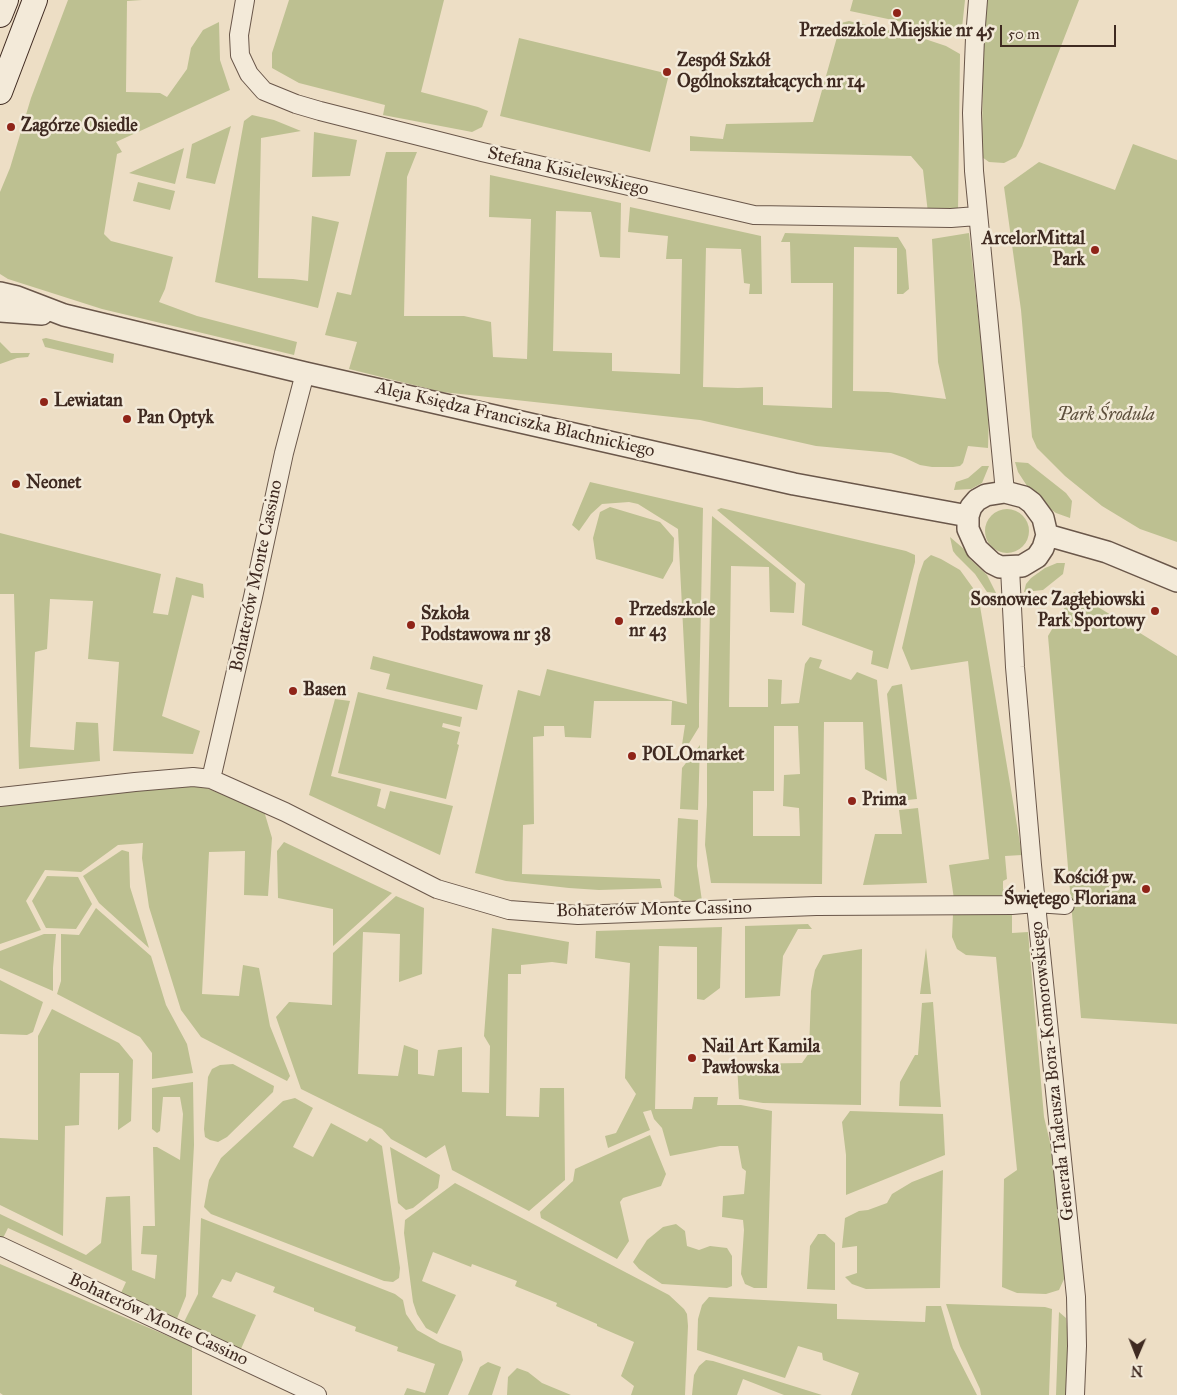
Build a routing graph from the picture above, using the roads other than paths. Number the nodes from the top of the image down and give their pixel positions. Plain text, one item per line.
1 (6, 0) edge
2 (35, 0) edge
3 (245, 0) edge
4 (978, 0) edge
5 (0, 15) edge
6 (0, 92) edge
7 (978, 216) junction
8 (0, 283) edge
9 (9, 295) edge
10 (0, 311) edge
11 (64, 315) junction
12 (305, 373) junction
13 (1005, 492) junction
14 (968, 516) junction
15 (1047, 535) junction
16 (1010, 568) junction
17 (1177, 580) edge
18 (211, 779) junction
19 (0, 797) edge
20 (1036, 903) junction
21 (1065, 904) dead end
22 (0, 1246) edge
23 (316, 1395) edge
24 (1076, 1395) edge

1 - 5 main road
2 - 6 main road
3 - 7 street, Stefana Kisielewskiego
4 - 7 street
7 - 13 street
8 - 9 street, Aleja Księdza Franciszka Blachnickiego
9 - 11 street, Aleja Księdza Franciszka Blachnickiego
10 - 11 street, Aleja Księdza Franciszka Blachnickiego
11 - 12 street, Aleja Księdza Franciszka Blachnickiego
12 - 14 street, Aleja Księdza Franciszka Blachnickiego
12 - 18 street, Bohaterów Monte Cassino
13 - 14 street
13 - 15 street
14 - 16 street
15 - 16 street
15 - 17 street
16 - 20 street, Generała Tadeusza Bora-Komorowskiego
18 - 19 street, Bohaterów Monte Cassino
18 - 20 street, Bohaterów Monte Cassino
20 - 21 street, Bohaterów Monte Cassino
20 - 24 street, Generała Tadeusza Bora-Komorowskiego
22 - 23 street, Bohaterów Monte Cassino

